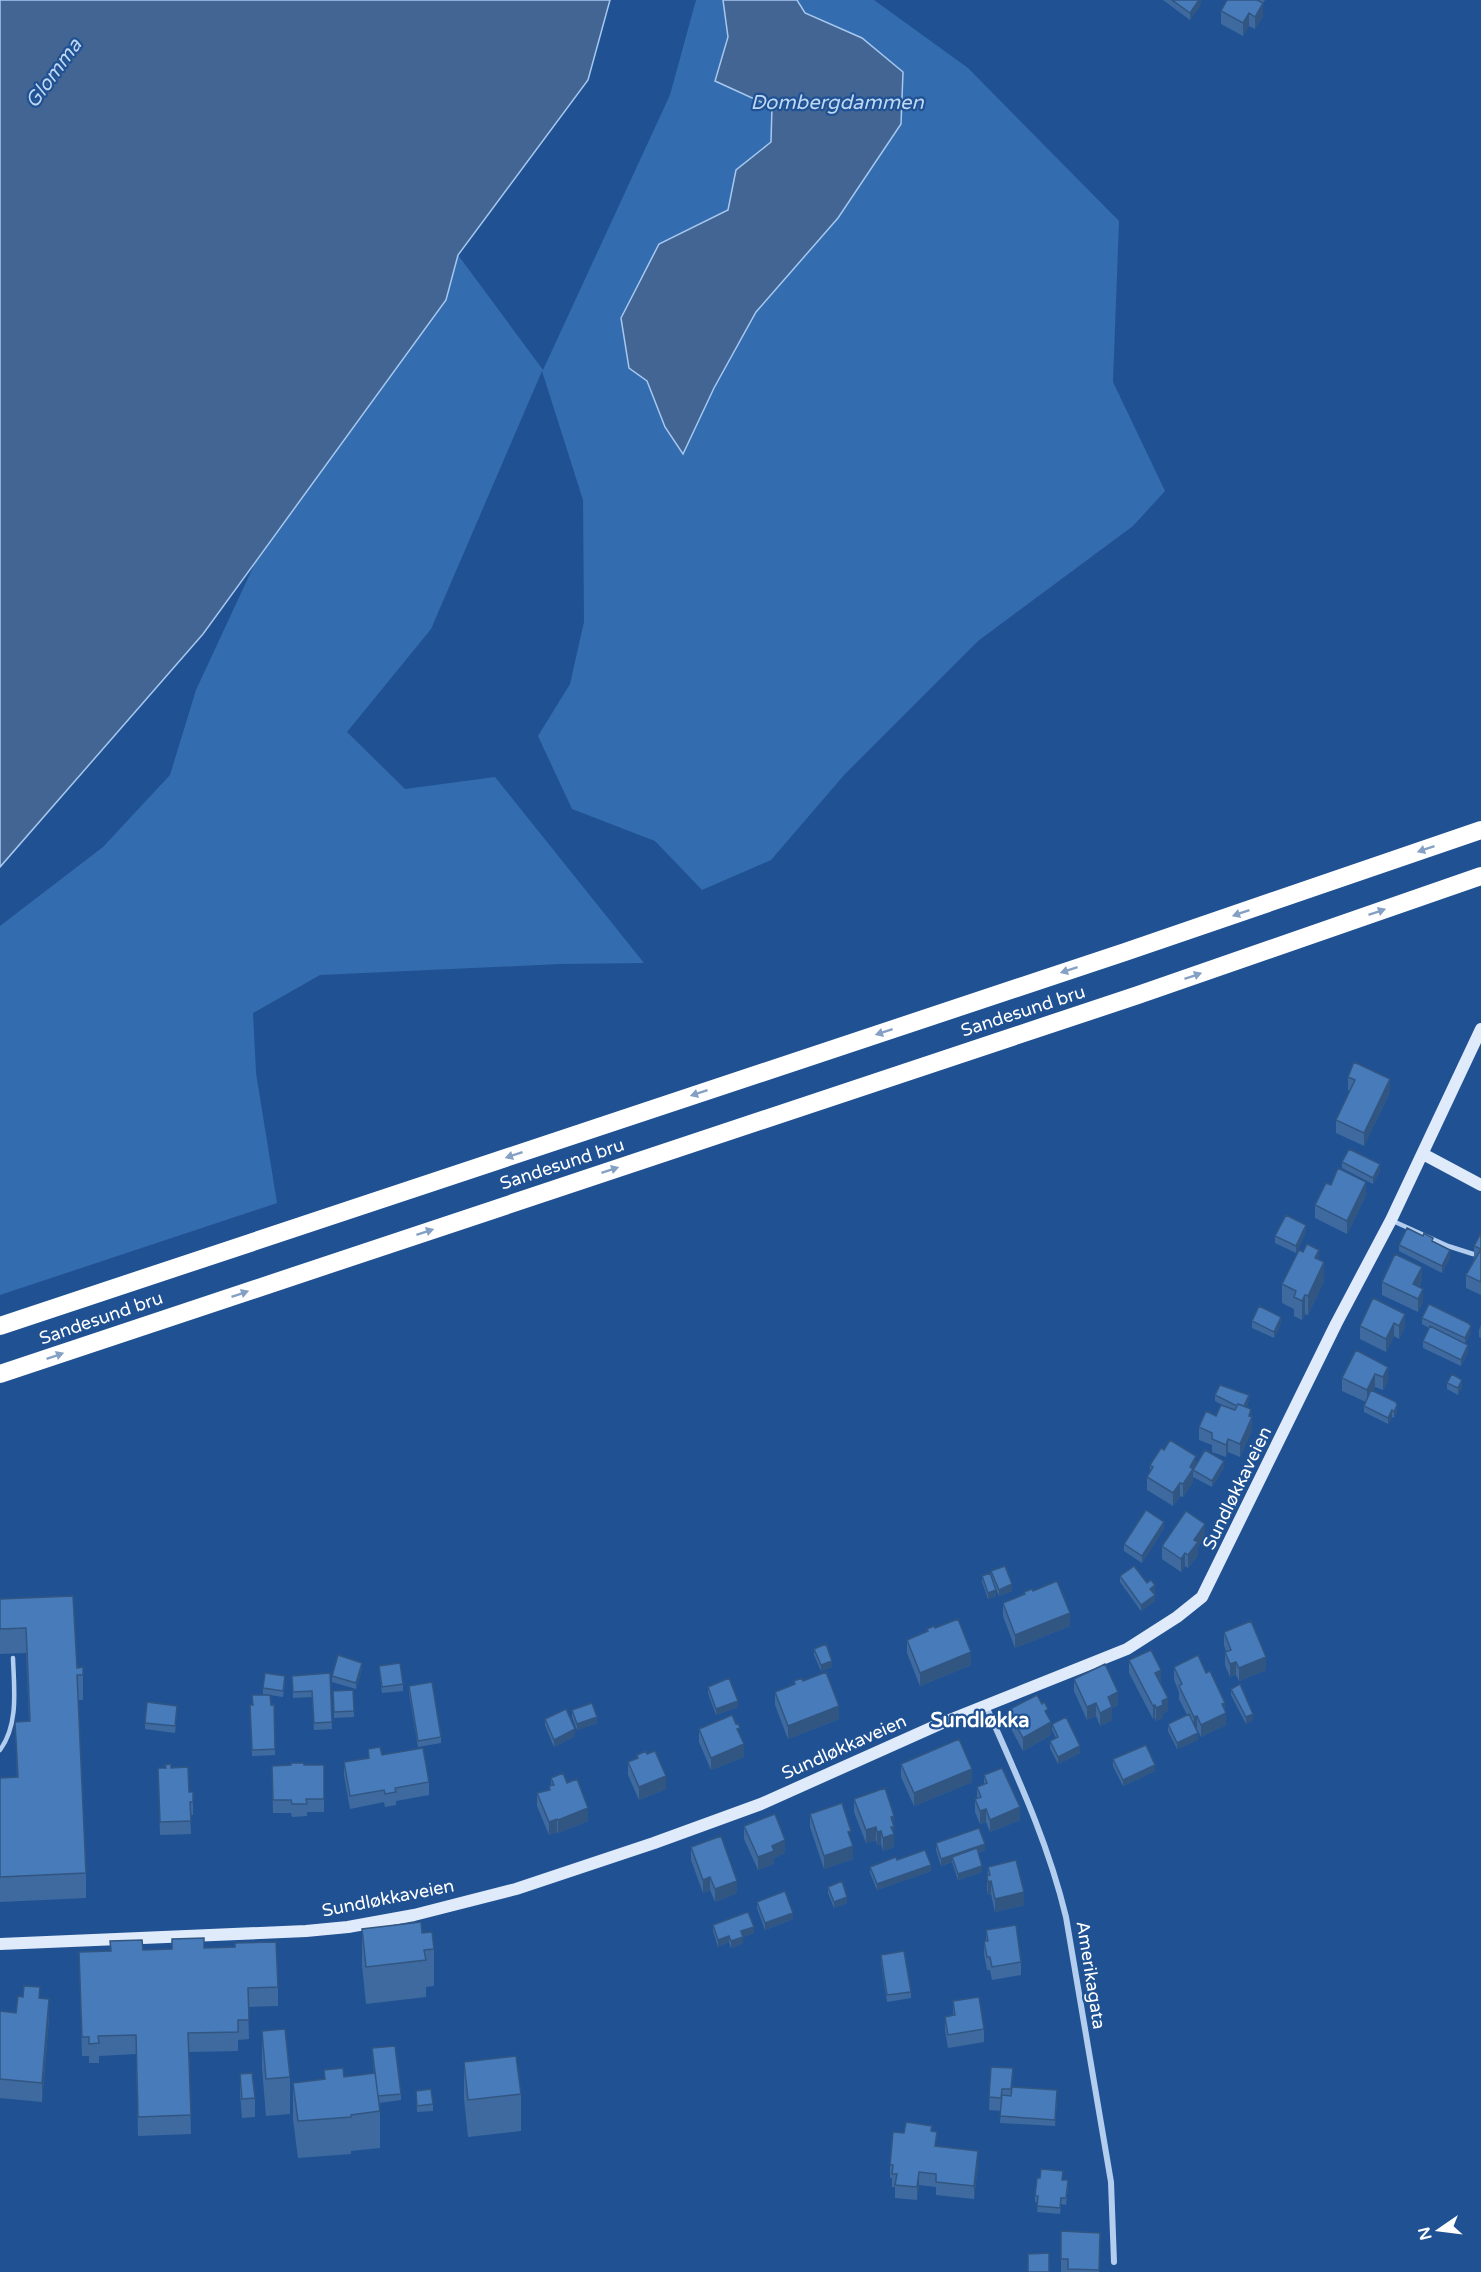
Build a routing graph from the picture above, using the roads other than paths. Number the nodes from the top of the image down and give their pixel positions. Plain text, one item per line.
1 (1481, 830) edge
2 (1481, 876) edge
3 (1481, 1029) edge
4 (1423, 1154) junction
5 (1481, 1185) edge
6 (1391, 1220) junction
7 (1473, 1254) edge
8 (0, 1326) edge
9 (0, 1374) edge
10 (13, 1658) dead end
11 (986, 1705) junction
12 (0, 1750) edge
13 (0, 1944) edge
14 (1114, 2262) dead end

1 -> 8 highway, Sandesund bru
9 -> 2 highway, Sandesund bru
3 - 4 main road, Sundløkkaveien
4 - 5 main road
4 - 6 main road, Sundløkkaveien
6 - 7 lane
6 - 11 main road, Sundløkkaveien
10 - 12 lane
11 - 13 main road, Sundløkkaveien
11 - 14 street, Amerikagata

